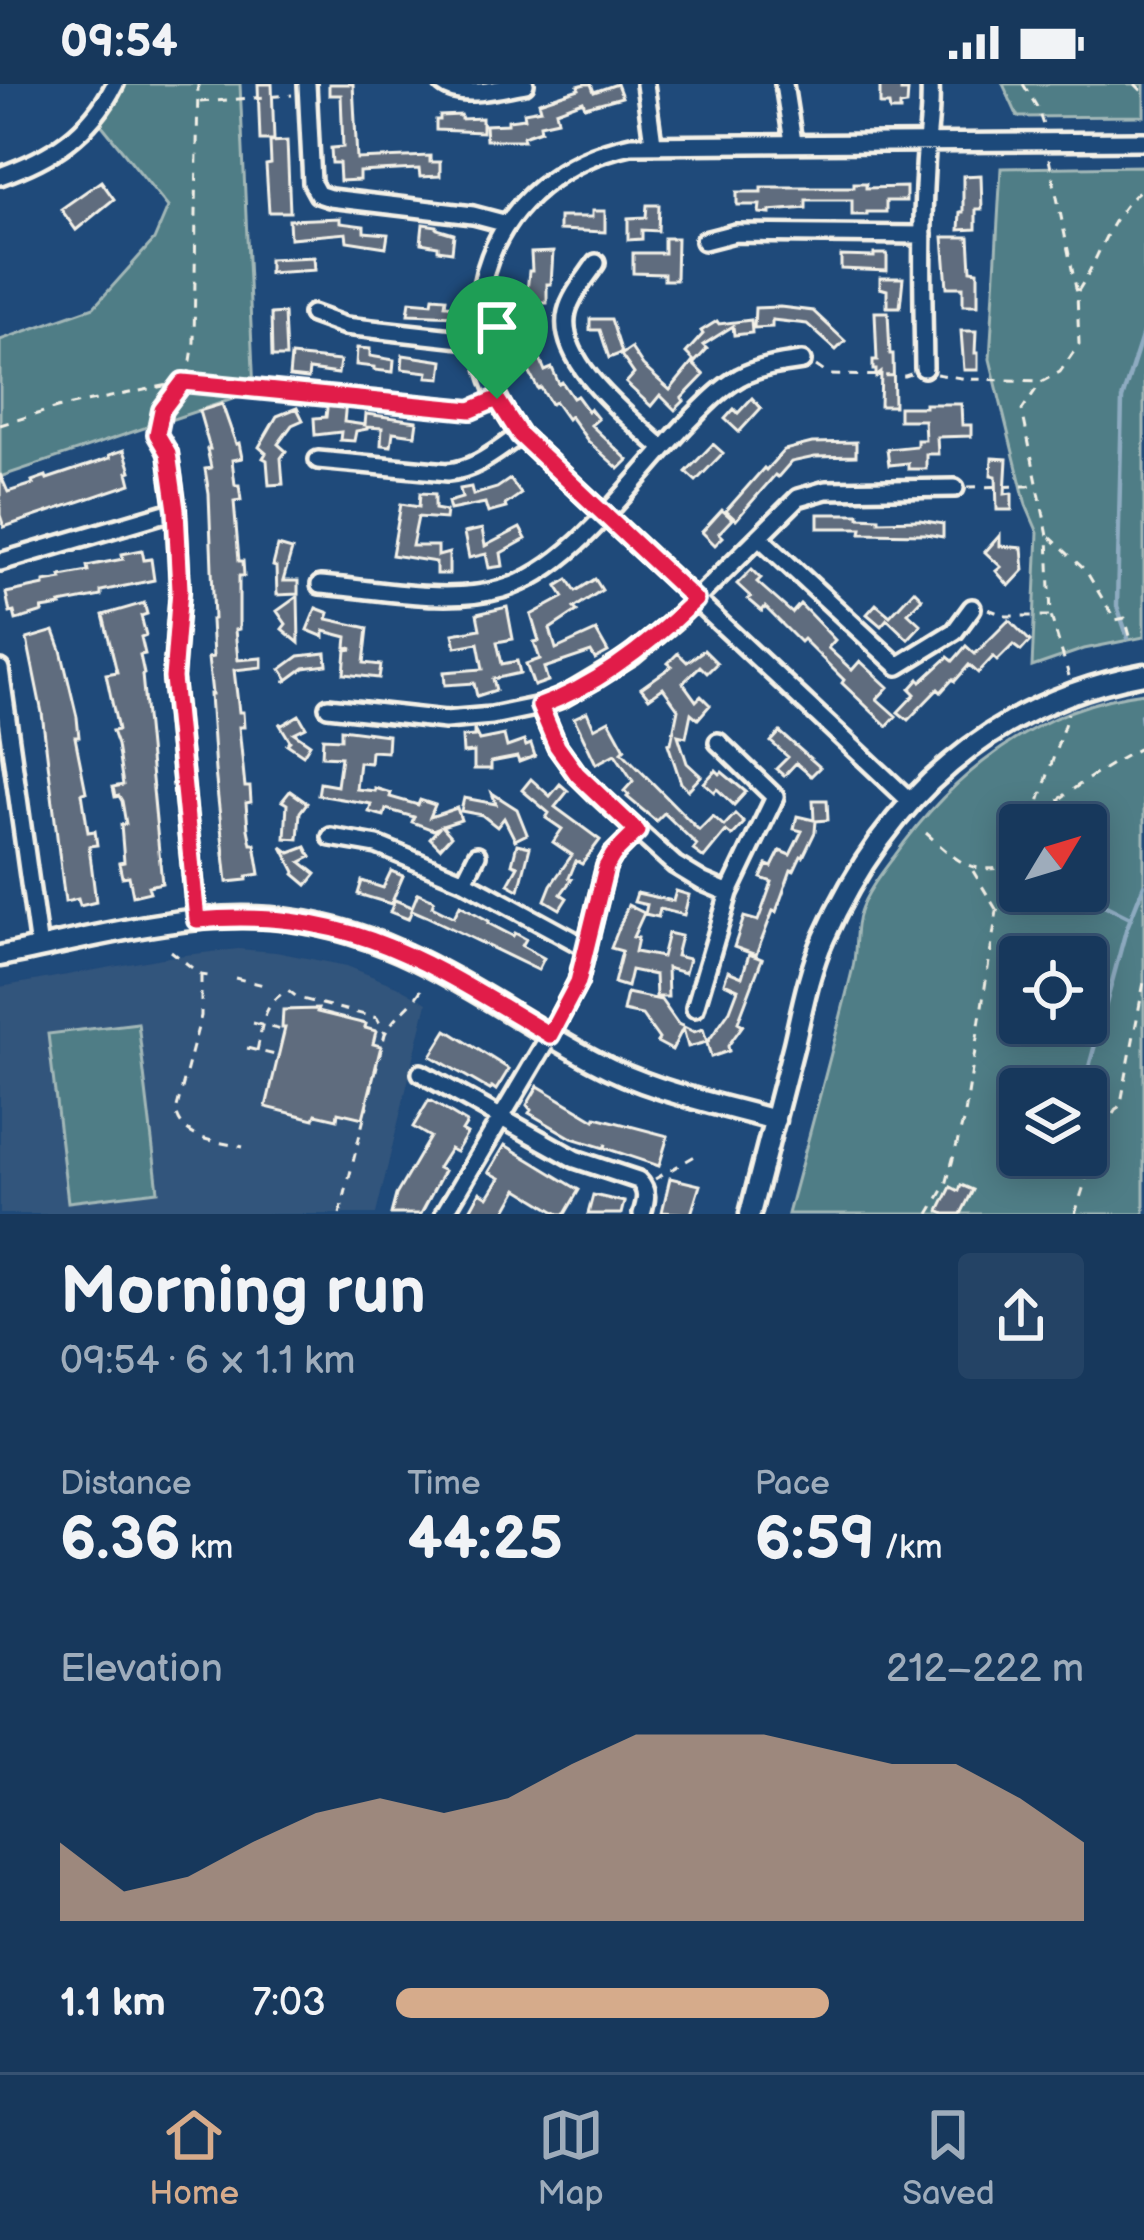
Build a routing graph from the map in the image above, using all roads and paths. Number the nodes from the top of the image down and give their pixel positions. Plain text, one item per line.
1 (115, 84) edge
2 (198, 84) edge
3 (443, 84) edge
4 (525, 84) edge
5 (645, 84) edge
6 (784, 84) edge
7 (930, 84) edge
8 (1024, 84) edge
9 (1135, 84) edge
10 (307, 89) edge
11 (1144, 93) edge
12 (198, 103) junction
13 (1144, 141) edge
14 (793, 142) junction
15 (928, 142) junction
16 (1046, 142) junction
17 (653, 143) junction
18 (0, 176) edge
19 (1144, 187) edge
20 (507, 224) junction
21 (923, 235) junction
22 (704, 241) dead end
23 (596, 263) dead end
24 (1077, 293) junction
25 (312, 314) dead end
26 (479, 340) junction
27 (802, 361) joint
28 (924, 368) junction
29 (183, 382) junction
30 (1042, 382) junction
31 (497, 399) junction
32 (0, 425) edge
33 (520, 435) junction
34 (662, 448) junction
35 (168, 453) joint
36 (318, 460) dead end
37 (1037, 482) junction
38 (955, 488) joint
39 (176, 510) junction
40 (604, 515) junction
41 (1048, 536) junction
42 (759, 537) junction
43 (0, 562) edge
44 (320, 585) dead end
45 (695, 600) junction
46 (972, 608) joint
47 (1051, 616) junction
48 (1130, 637) dead end
49 (0, 669) edge
50 (1144, 674) edge
51 (1075, 693) junction
52 (540, 706) junction
53 (328, 707) dead end
54 (718, 742) dead end
55 (1143, 746) edge
56 (911, 802) junction
57 (1039, 804) edge
58 (1055, 804) edge
59 (637, 831) junction
60 (926, 832) dead end
61 (331, 837) dead end
62 (477, 855) dead end
63 (999, 869) edge
64 (972, 870) junction
65 (464, 880) junction
66 (729, 893) junction
67 (999, 905) edge
68 (997, 911) junction
69 (197, 920) junction
70 (39, 948) junction
71 (586, 948) junction
72 (171, 951) dead end
73 (0, 956) edge
74 (201, 975) junction
75 (216, 977) dead end
76 (236, 978) dead end
77 (1144, 982) edge
78 (268, 986) dead end
79 (421, 990) dead end
80 (695, 1008) dead end
81 (377, 1018) junction
82 (392, 1019) junction
83 (253, 1023) dead end
84 (263, 1025) junction
85 (282, 1030) dead end
86 (386, 1034) junction
87 (550, 1035) junction
88 (247, 1048) dead end
89 (257, 1051) junction
90 (275, 1055) dead end
91 (421, 1073) dead end
92 (499, 1119) junction
93 (775, 1120) junction
94 (243, 1147) dead end
95 (700, 1153) dead end
96 (644, 1186) junction
97 (340, 1214) edge
98 (444, 1214) edge
99 (642, 1214) edge
100 (750, 1214) edge
101 (929, 1214) edge
102 (1075, 1214) edge

1 - 18 street
2 - 12 path
3 - 4 street
5 - 17 street
6 - 14 street
7 - 15 street
8 - 16 path
9 - 11 path
10 - 12 path
10 - 20 street
12 - 29 path
13 - 16 street
14 - 15 street
14 - 17 street
15 - 16 street
15 - 21 street
16 - 24 path
17 - 20 street
19 - 24 path
20 - 26 street
21 - 22 street
21 - 28 street
23 - 34 street
24 - 30 path
25 - 26 street
26 - 31 street
27 - 28 path
27 - 34 street
28 - 30 path
29 - 31 path
29 - 32 path
29 - 35 path
30 - 37 path
31 - 33 street
33 - 36 street
33 - 40 street
34 - 40 street
35 - 39 street
37 - 38 path
37 - 41 path
38 - 42 street
39 - 43 street
39 - 69 street
40 - 44 street
40 - 45 street
41 - 47 path
41 - 48 path
42 - 45 street
42 - 46 street
45 - 52 street
45 - 56 street
46 - 47 path
47 - 51 path
49 - 70 street
50 - 51 street
51 - 56 street
51 - 57 path
52 - 53 street
52 - 59 street
54 - 66 street
55 - 58 path
56 - 93 street
59 - 66 street
59 - 71 street
60 - 64 path
61 - 65 street
62 - 65 street
63 - 64 path
64 - 68 path
65 - 71 street
66 - 80 street
67 - 68 path
68 - 101 path
69 - 70 street
69 - 87 street
70 - 73 street
71 - 87 street
72 - 74 path
74 - 75 path
74 - 94 path
76 - 78 path
77 - 102 path
79 - 82 path
81 - 82 path
81 - 84 path
81 - 86 path
82 - 86 path
83 - 84 path
84 - 85 path
84 - 89 path
86 - 97 path
87 - 92 street
87 - 93 street
88 - 89 path
89 - 90 path
91 - 92 street
92 - 96 street
92 - 98 street
93 - 100 street
95 - 96 path
96 - 99 street

